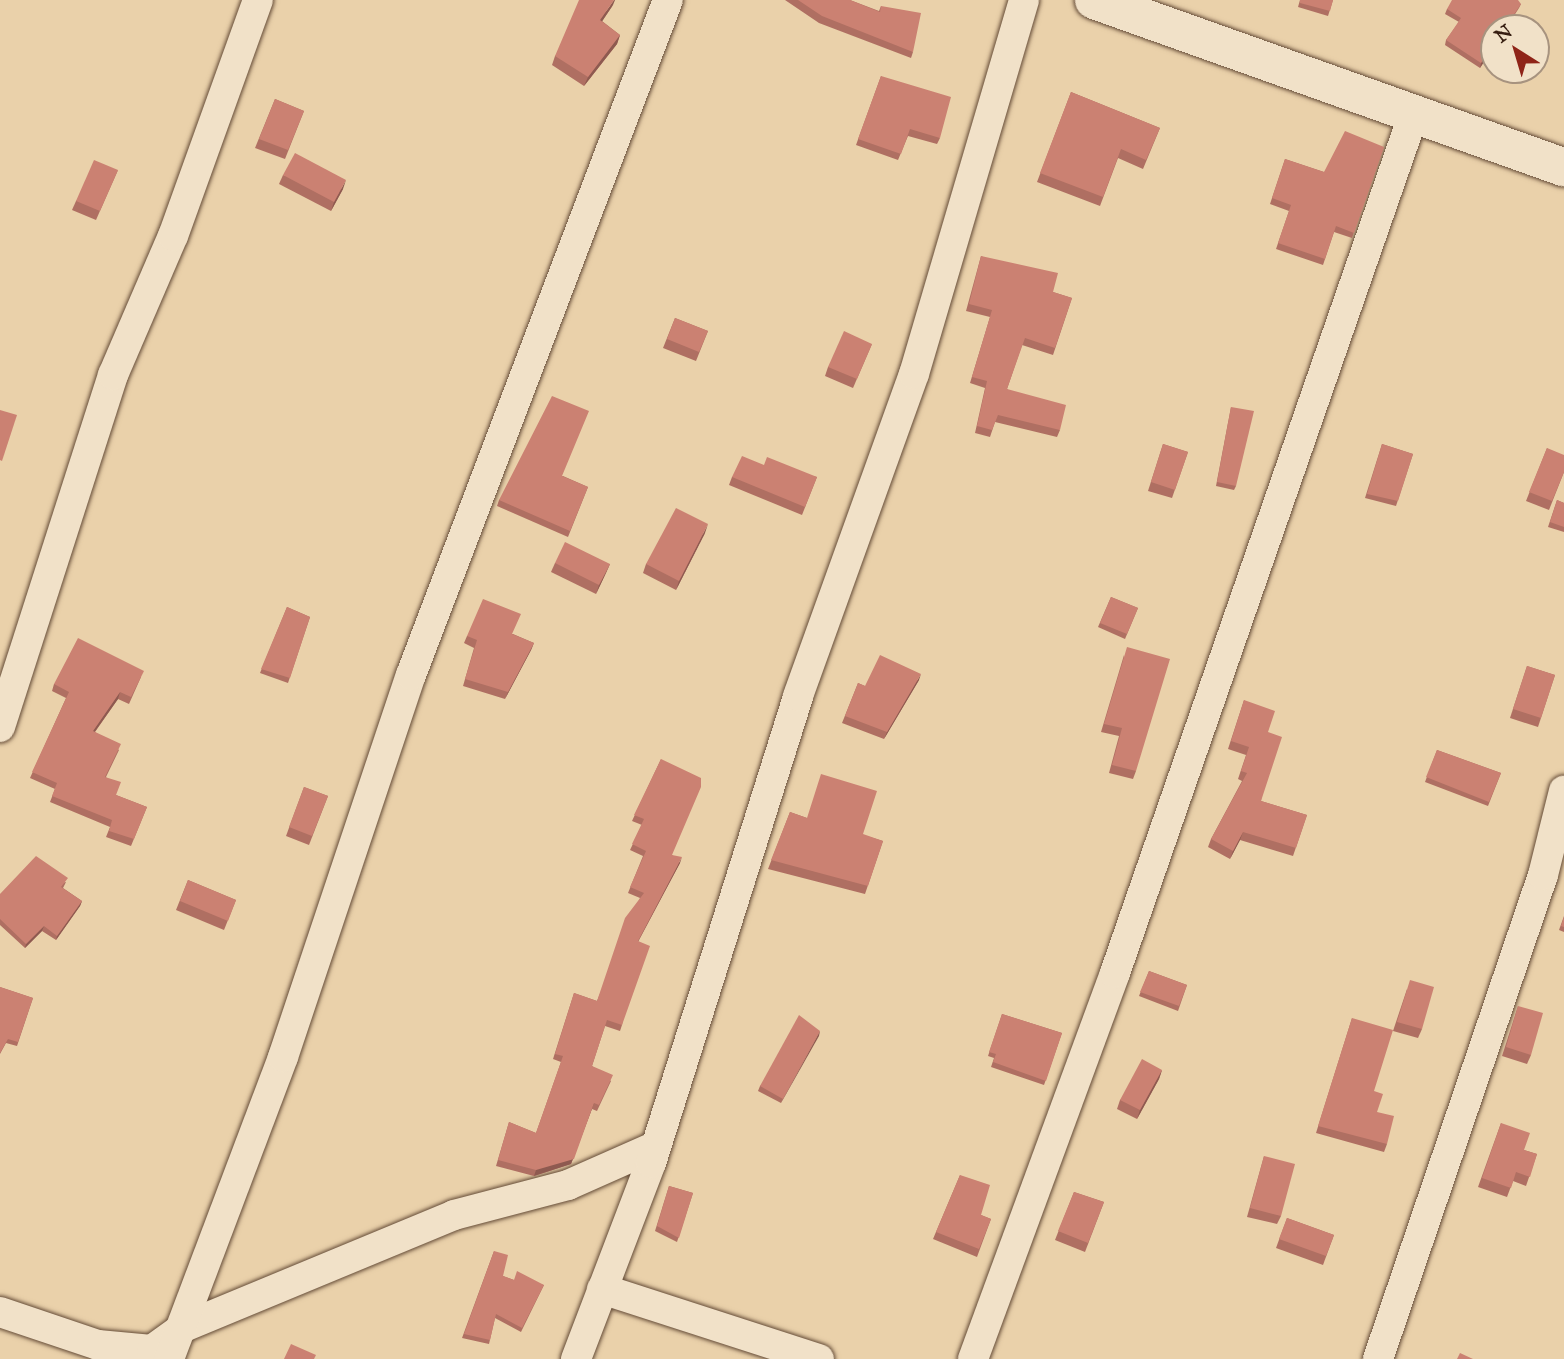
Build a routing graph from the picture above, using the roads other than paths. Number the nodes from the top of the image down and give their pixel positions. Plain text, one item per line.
1 (258, 0) edge
2 (668, 0) edge
3 (1024, 0) edge
4 (1094, 0) edge
5 (1414, 113) junction
6 (1564, 167) edge
7 (0, 727) edge
8 (1564, 791) edge
9 (1553, 881) edge
10 (656, 1146) junction
11 (603, 1289) junction
12 (0, 1312) edge
13 (184, 1327) junction
14 (169, 1359) edge
15 (576, 1359) edge
16 (819, 1359) edge
17 (972, 1359) edge
18 (1378, 1359) edge

1 - 7 street
2 - 13 street
3 - 10 street
4 - 5 street
5 - 6 street
5 - 17 street
8 - 9 street
9 - 18 street
10 - 11 street
10 - 13 street
11 - 15 street
11 - 16 street
12 - 13 street
13 - 14 street

